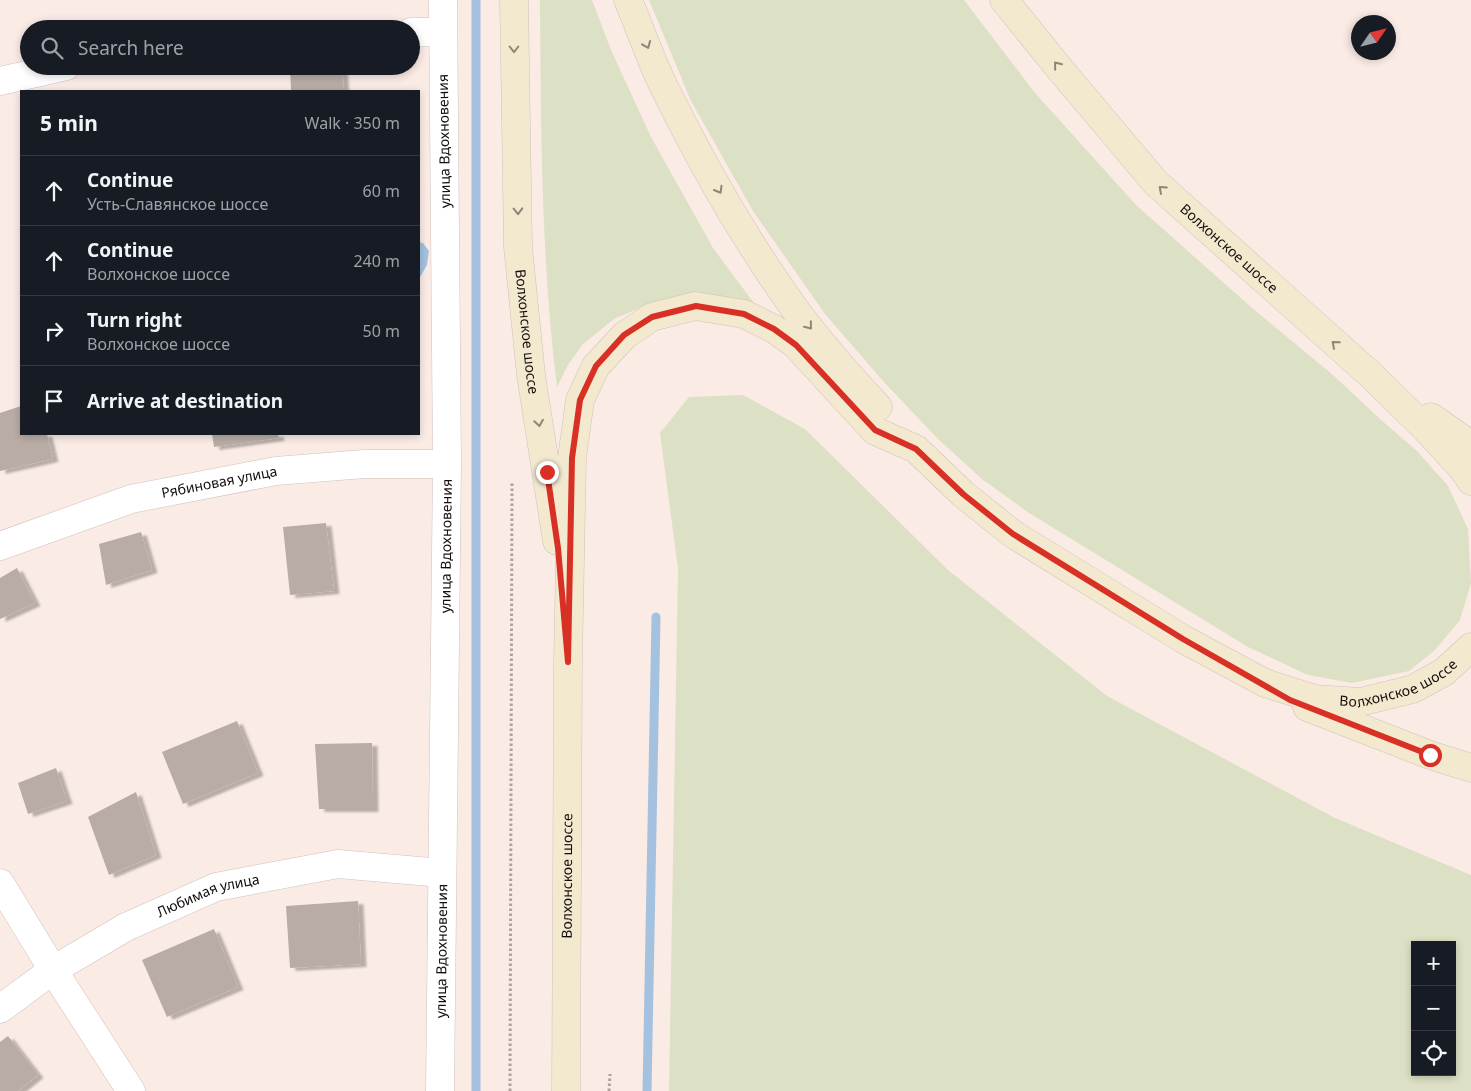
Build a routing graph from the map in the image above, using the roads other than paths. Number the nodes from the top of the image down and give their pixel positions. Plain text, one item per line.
1 (443, 0) edge
2 (514, 0) edge
3 (628, 0) edge
4 (1004, 0) edge
5 (420, 32) edge
6 (443, 32) junction
7 (26, 75) edge
8 (0, 81) edge
9 (1372, 376) junction
10 (1471, 445) edge
11 (916, 449) junction
12 (447, 464) junction
13 (1471, 481) edge
14 (0, 546) edge
15 (1183, 639) junction
16 (1471, 647) edge
17 (568, 662) junction
18 (1471, 768) edge
19 (442, 874) junction
20 (0, 883) edge
21 (53, 970) junction
22 (0, 1009) edge
23 (131, 1091) edge
24 (440, 1091) edge
25 (566, 1091) edge

1 - 6 street, улица Вдохновения
2 -> 17 main road, Волхонское шоссе
3 -> 11 main road
9 -> 4 main road, Волхонское шоссе
5 - 6 street
6 - 12 street, улица Вдохновения
7 - 8 street
9 - 10 main road
9 - 13 main road, Волхонское шоссе
11 - 15 main road, Волхонское шоссе
11 - 17 main road, Волхонское шоссе
12 - 14 street, Рябиновая улица
12 - 19 street, улица Вдохновения
15 - 16 main road, Волхонское шоссе
15 - 18 main road
17 - 25 main road, Волхонское шоссе
19 - 21 street, Любимая улица
19 - 24 street, улица Вдохновения
20 - 21 street
21 - 22 street, Любимая улица
21 - 23 street

